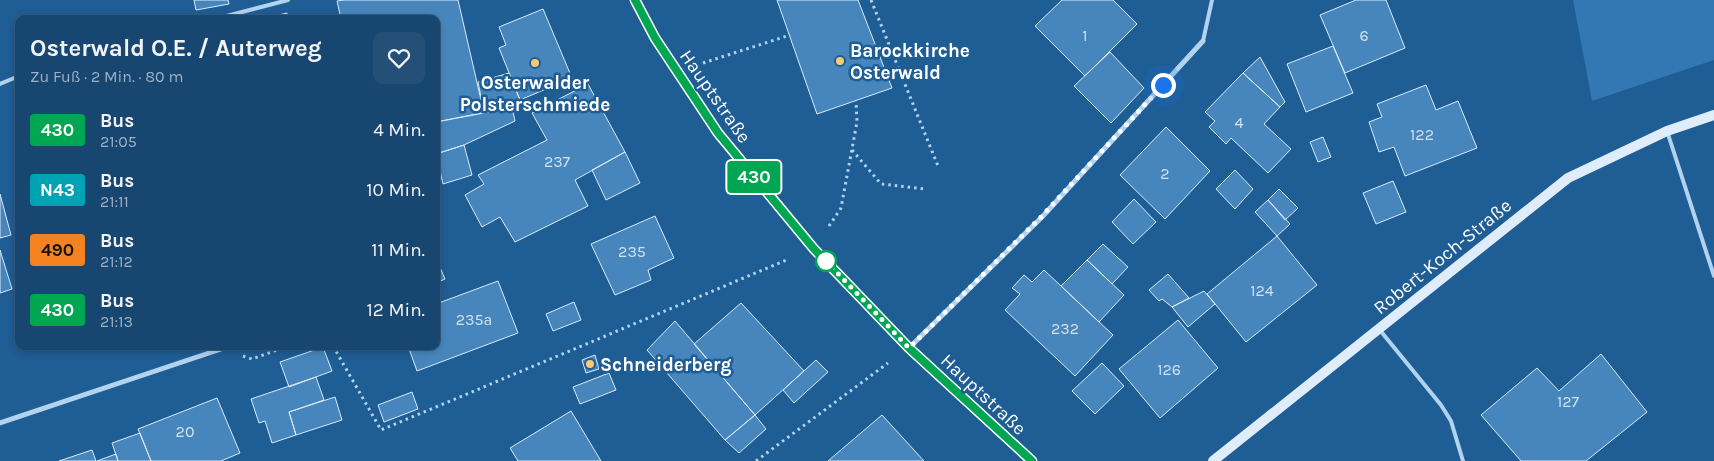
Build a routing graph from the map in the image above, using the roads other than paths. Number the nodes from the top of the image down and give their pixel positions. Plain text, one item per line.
1 (288, 0) edge
2 (635, 0) edge
3 (1212, 0) edge
4 (230, 15) edge
5 (1203, 41) joint
6 (15, 78) edge
7 (0, 84) edge
8 (1714, 115) edge
9 (1667, 131) junction
10 (1714, 276) edge
11 (1379, 329) junction
12 (909, 348) junction
13 (217, 350) edge
14 (0, 424) edge
15 (1032, 461) edge
16 (1213, 461) edge
17 (1463, 461) edge

1 - 4 lane
2 - 12 street, Hauptstraße
3 - 5 lane
5 - 12 street
6 - 7 lane
8 - 9 street, Robert-Koch-Straße
9 - 10 lane
9 - 11 street, Robert-Koch-Straße
11 - 16 street, Robert-Koch-Straße
11 - 17 lane
12 - 15 street, Hauptstraße
13 - 14 street

